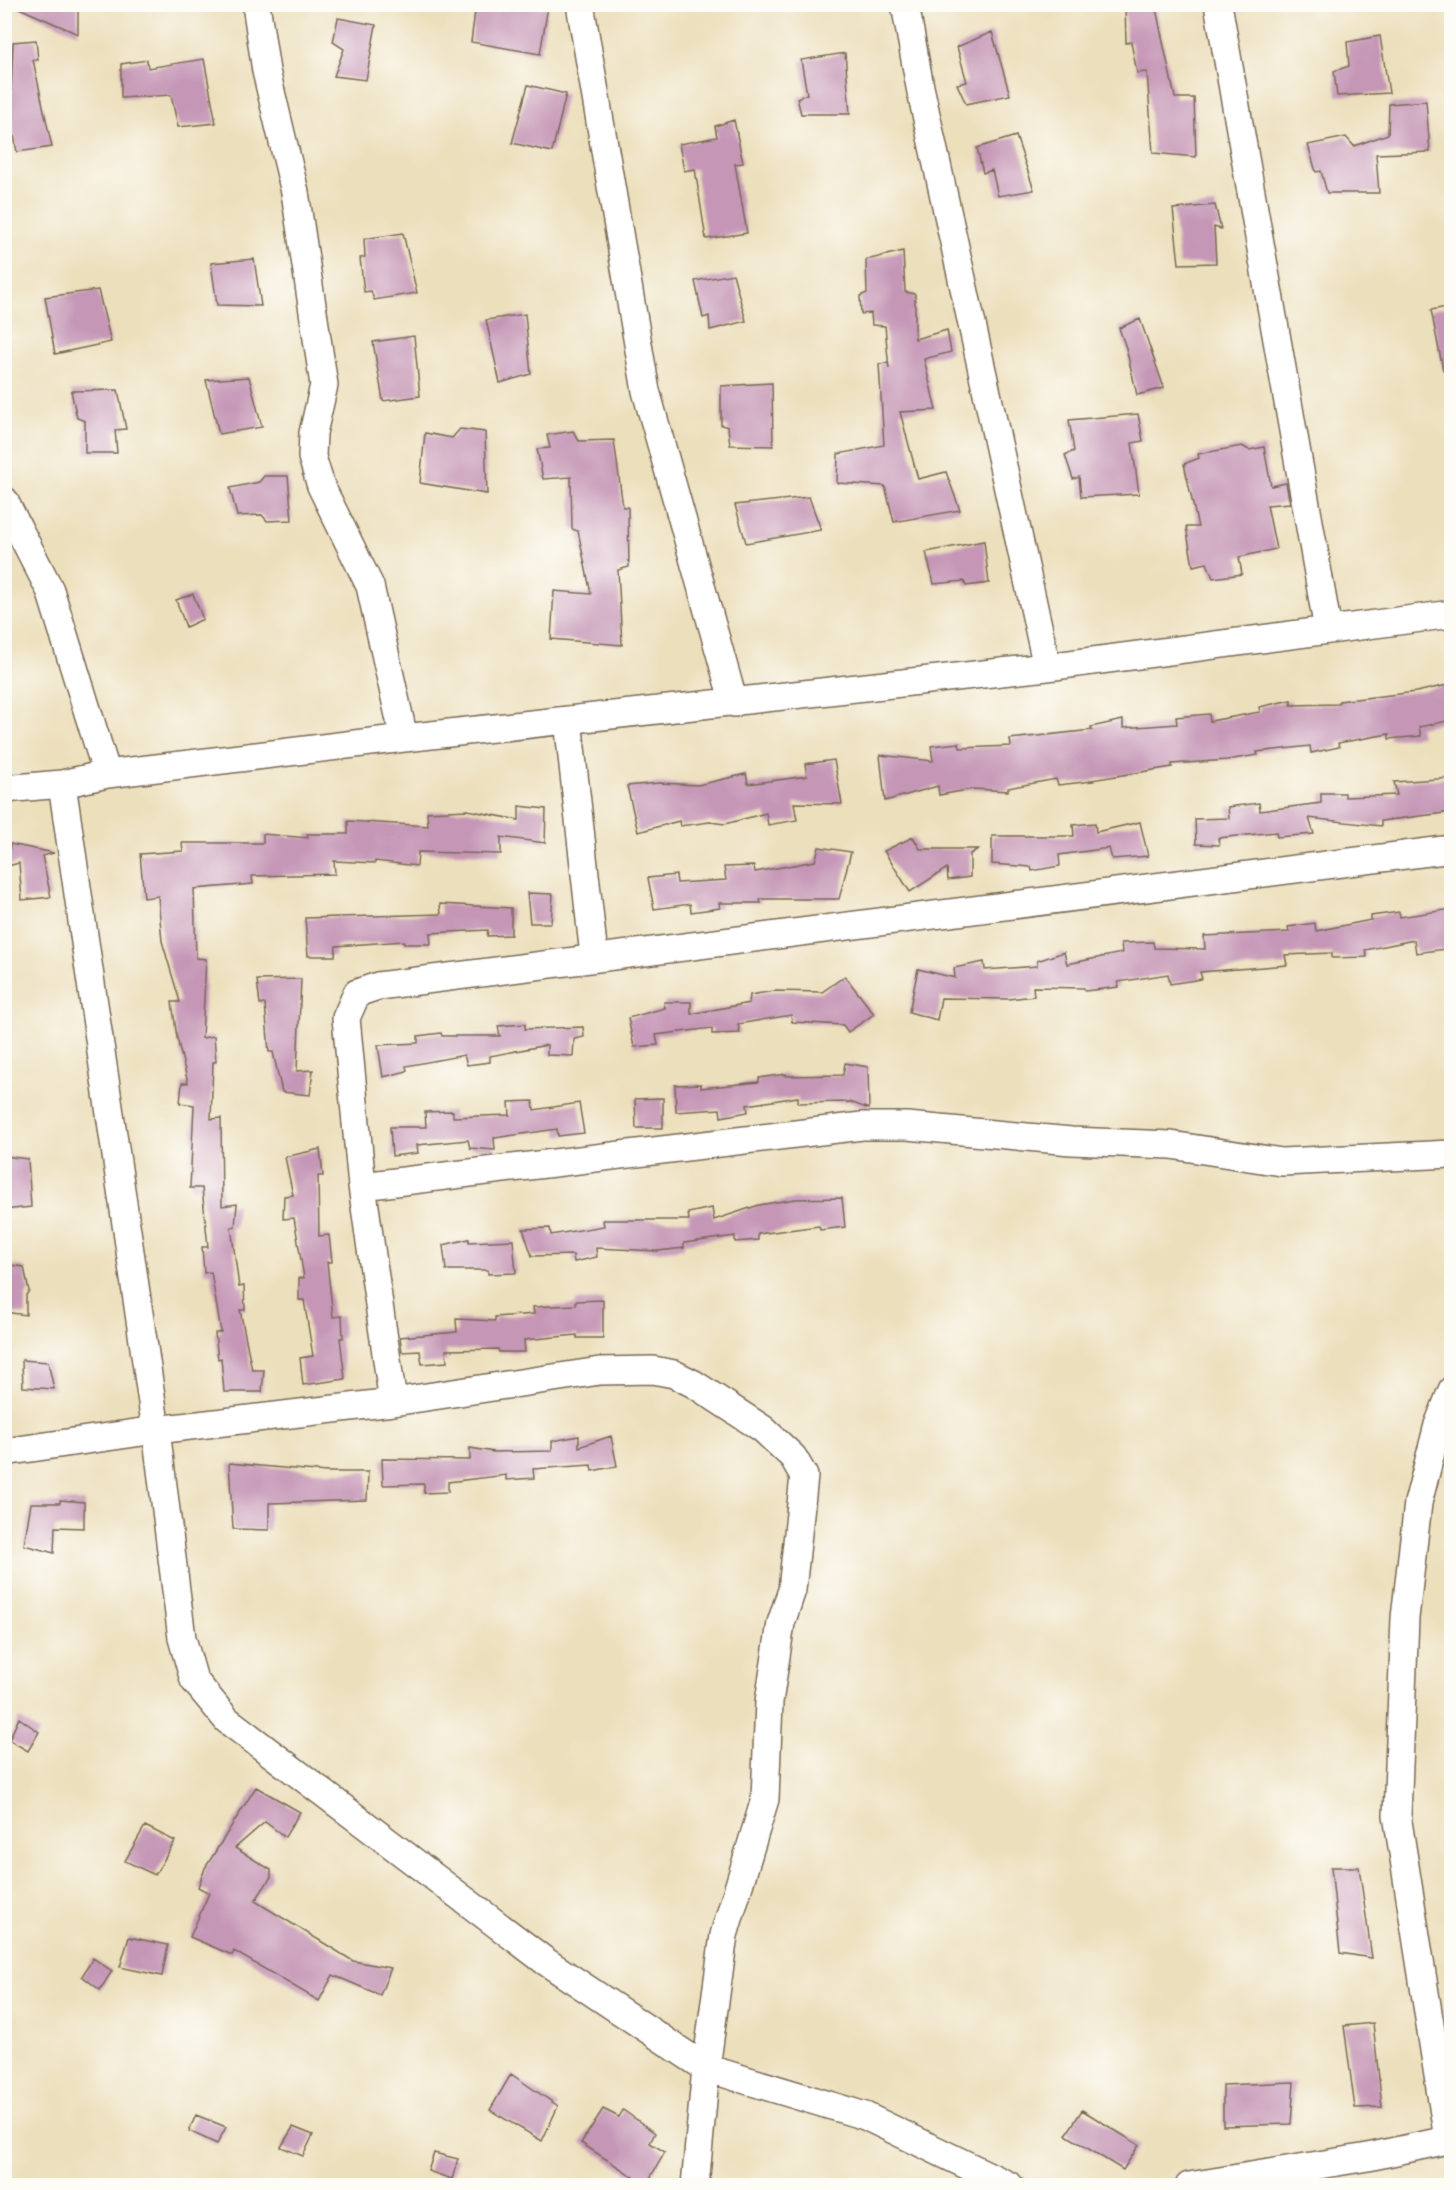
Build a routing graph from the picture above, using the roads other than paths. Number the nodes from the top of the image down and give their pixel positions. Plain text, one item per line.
1 (256, 4) edge
2 (580, 4) edge
3 (905, 4) edge
4 (1218, 4) edge
5 (4, 500) edge
6 (1452, 614) edge
7 (1328, 630) junction
8 (1047, 667) junction
9 (734, 703) junction
10 (568, 720) junction
11 (404, 738) junction
12 (107, 774) junction
13 (62, 784) junction
14 (4, 789) edge
15 (1452, 849) edge
16 (594, 957) junction
17 (1452, 1154) edge
18 (362, 1186) junction
19 (1452, 1390) edge
20 (393, 1402) junction
21 (156, 1430) junction
22 (4, 1452) edge
23 (706, 2068) junction
24 (1450, 2139) edge
25 (696, 2186) edge
26 (1010, 2186) edge
27 (1189, 2186) edge

1 - 11 street
2 - 9 street
3 - 8 street
4 - 7 street
5 - 12 street
6 - 7 street
7 - 8 street
8 - 9 street
9 - 10 street
10 - 11 street
10 - 16 street
11 - 12 street
12 - 13 street
13 - 14 street
13 - 21 street
15 - 16 street
16 - 18 street
17 - 18 street
18 - 20 street
19 - 24 street
20 - 21 street
20 - 23 street
21 - 22 street
21 - 23 street
23 - 25 street
23 - 26 street
24 - 27 street

